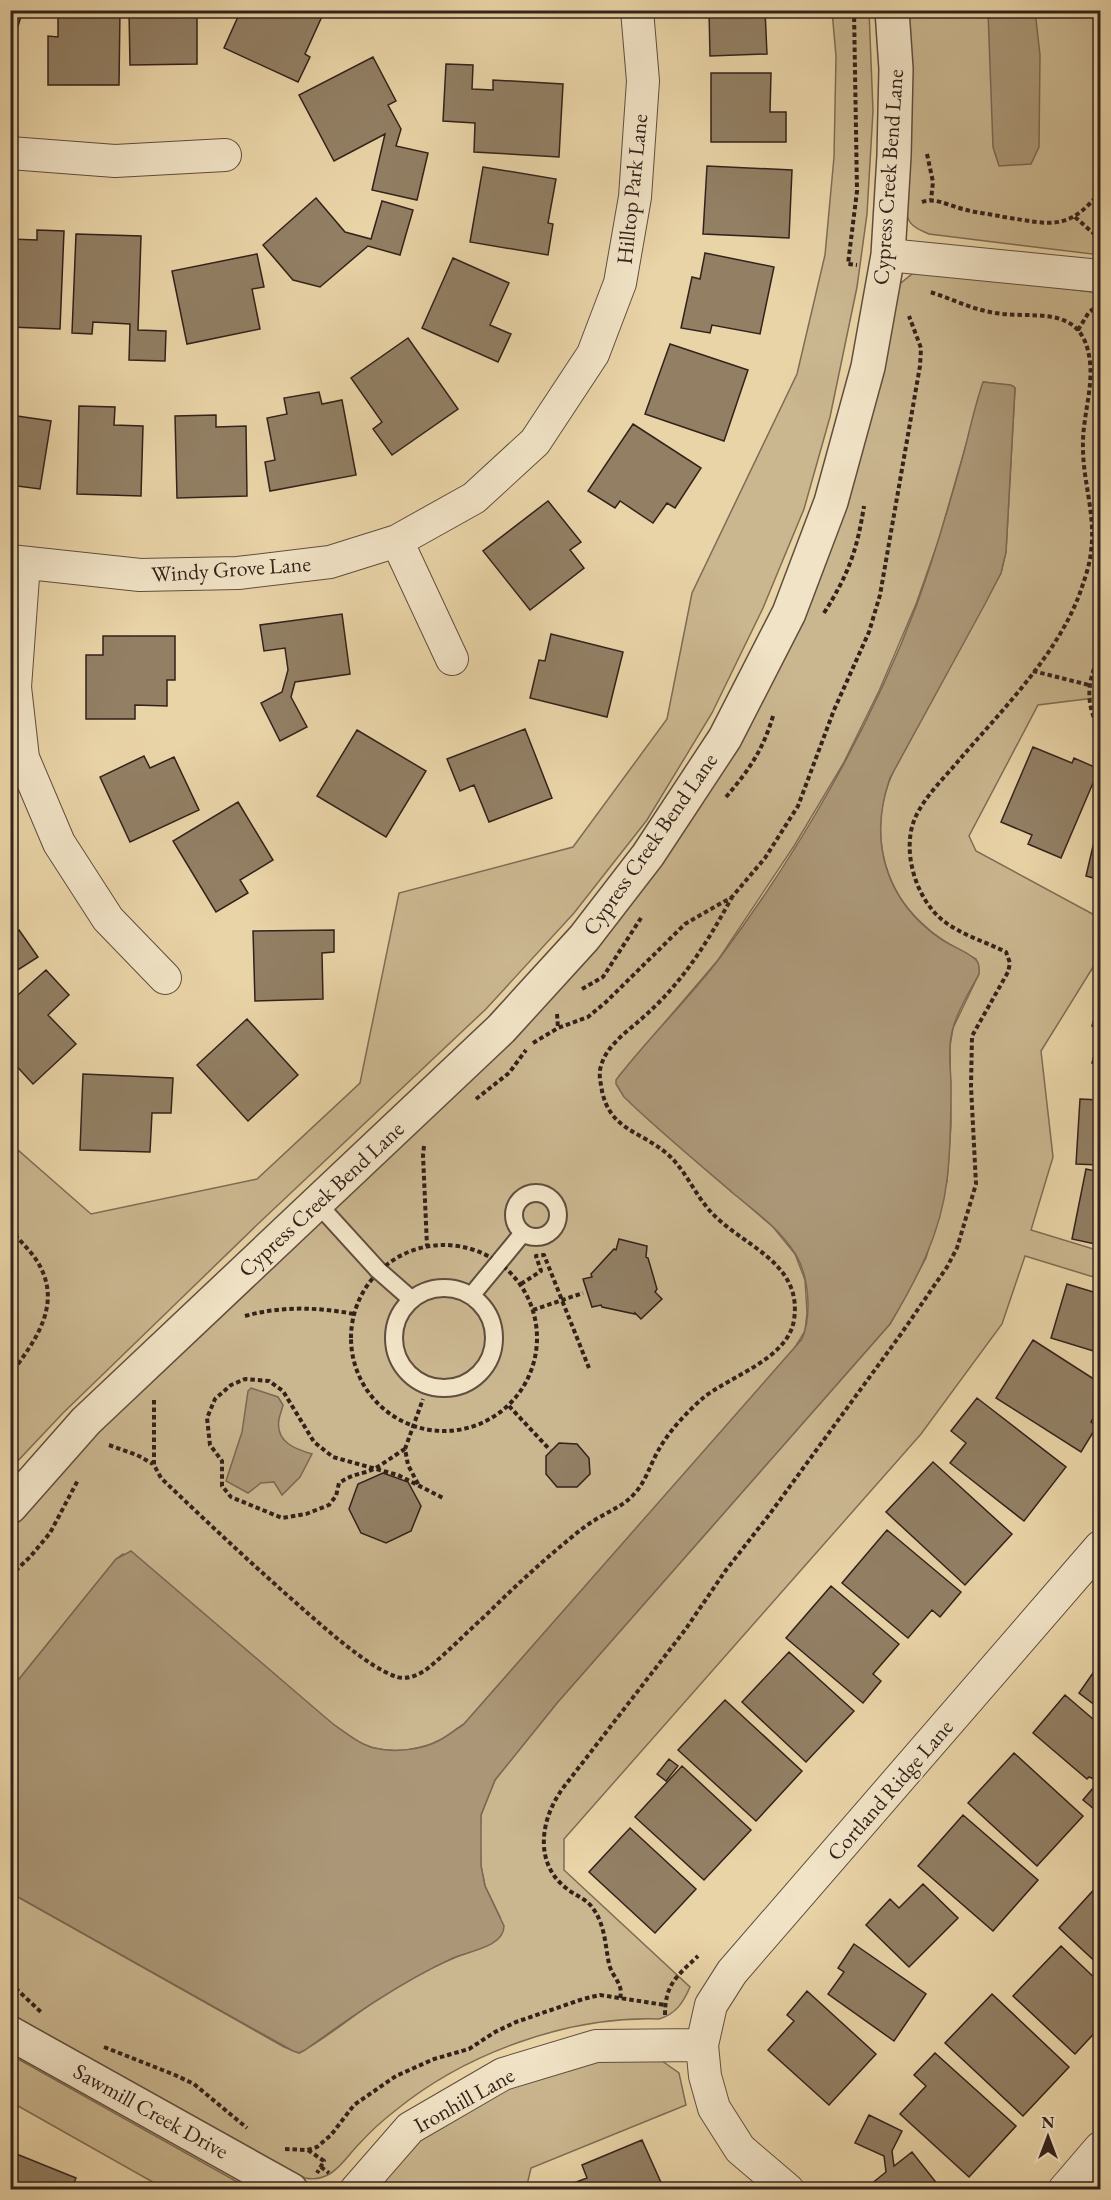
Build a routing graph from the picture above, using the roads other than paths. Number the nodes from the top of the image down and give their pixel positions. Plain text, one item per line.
1 (637, 10) edge
2 (892, 10) edge
3 (10, 153) edge
4 (225, 155) dead end
5 (874, 260) junction
6 (1101, 276) edge
7 (474, 498) joint
8 (397, 541) junction
9 (17, 562) edge
10 (452, 659) dead end
11 (165, 978) dead end
12 (317, 1203) junction
13 (524, 1233) dead end
14 (471, 1296) junction
15 (411, 1299) junction
16 (10, 1507) edge
17 (1101, 1547) edge
18 (10, 2033) edge
19 (702, 2045) junction
20 (1101, 2148) edge
21 (291, 2190) edge
22 (357, 2190) edge
23 (788, 2190) edge
24 (1064, 2190) edge

1 - 7 street, Hilltop Park Lane
2 - 5 street, Cypress Creek Bend Lane
3 - 4 street
5 - 6 street
5 - 12 street, Cypress Creek Bend Lane
7 - 8 street, Windy Grove Lane
8 - 9 street, Windy Grove Lane
8 - 10 street
9 - 11 street
12 - 15 lane
12 - 16 street, Cypress Creek Bend Lane
13 - 14 lane
14 - 15 lane
14 - 15 lane
17 - 19 street, Cortland Ridge Lane
18 - 21 street, Sawmill Creek Drive
19 - 22 street, Ironhill Lane
19 - 23 street, Cortland Ridge Lane
20 - 24 street

